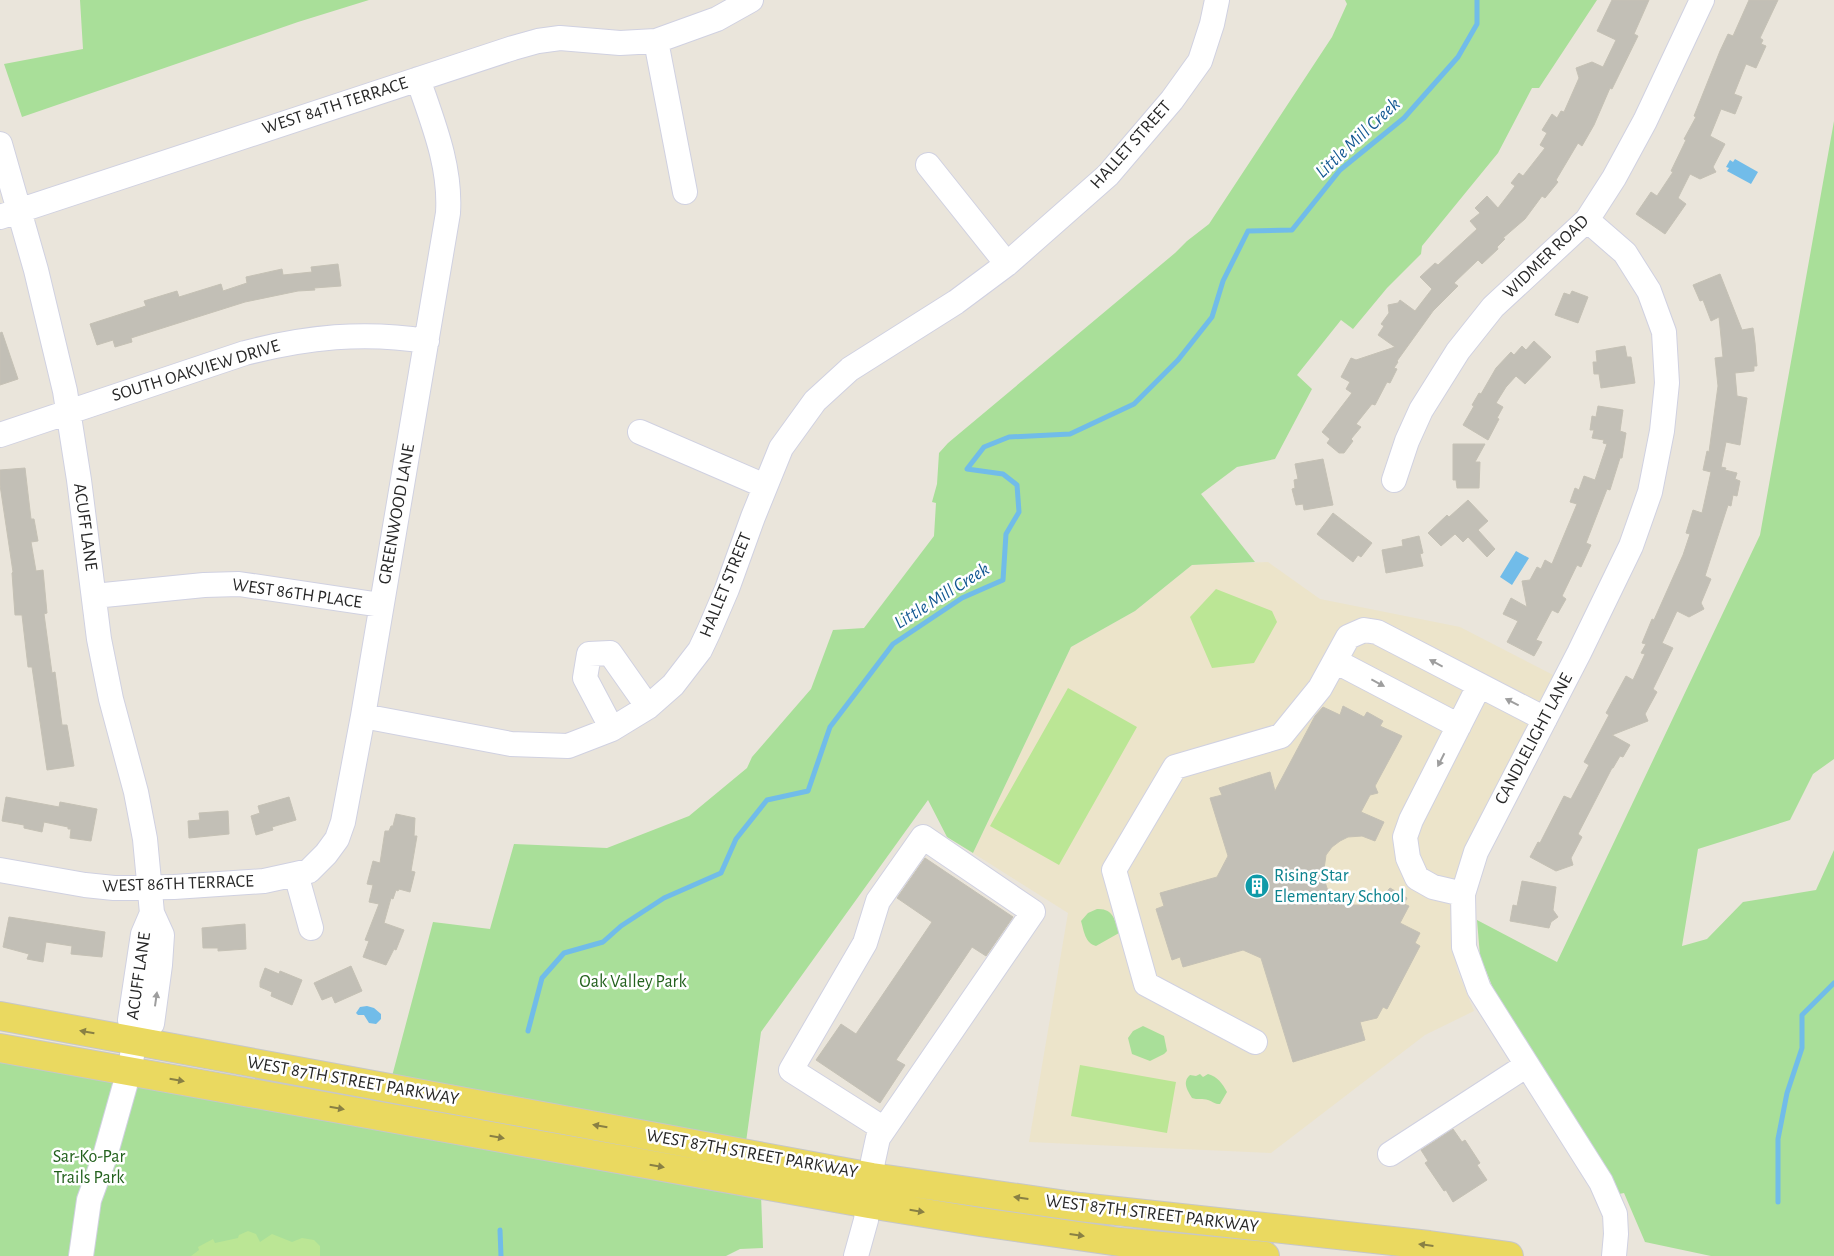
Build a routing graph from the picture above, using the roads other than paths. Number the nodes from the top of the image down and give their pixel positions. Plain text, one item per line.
1 (750, 0) edge
2 (1217, 0) edge
3 (1702, 0) edge
4 (656, 41) junction
5 (418, 79) junction
6 (0, 144) edge
7 (928, 165) dead end
8 (685, 192) dead end
9 (10, 213) edge
10 (1587, 220) junction
11 (1007, 264) junction
12 (427, 341) junction
13 (68, 412) junction
14 (640, 432) dead end
15 (0, 435) edge
16 (1394, 480) dead end
17 (765, 486) junction
18 (94, 596) junction
19 (381, 605) junction
20 (1335, 660) junction
21 (1479, 686) junction
22 (648, 708) junction
23 (363, 716) junction
24 (1545, 719) junction
25 (1459, 726) junction
26 (612, 729) junction
27 (0, 870) edge
28 (296, 874) junction
29 (151, 888) junction
30 (1463, 894) junction
31 (311, 928) dead end
32 (0, 1016) edge
33 (135, 1040) junction
34 (1255, 1042) dead end
35 (0, 1048) edge
36 (1527, 1065) junction
37 (129, 1071) junction
38 (884, 1129) junction
39 (1390, 1154) dead end
40 (872, 1177) junction
41 (869, 1204) junction
42 (81, 1256) edge
43 (856, 1256) edge
44 (1265, 1256) edge
45 (1509, 1256) edge
46 (1614, 1256) edge

1 - 4 street, WEST 84TH TERRACE
2 - 11 street, HALLET STREET
3 - 10 street, WIDMER ROAD
4 - 5 street, WEST 84TH TERRACE
4 - 8 street
5 - 9 street, WEST 84TH TERRACE
5 - 12 street, GREENWOOD LANE
6 - 9 street, ACUFF LANE
7 - 11 street
9 - 13 street, ACUFF LANE
10 - 16 street, WIDMER ROAD
10 - 24 street, CANDLELIGHT LANE
11 - 17 street, HALLET STREET
12 - 13 street, SOUTH OAKVIEW DRIVE
12 - 19 street, GREENWOOD LANE
13 - 15 street, SOUTH OAKVIEW DRIVE
13 - 18 street, ACUFF LANE
14 - 17 street
17 - 22 street, HALLET STREET
18 - 19 street, WEST 86TH PLACE
18 - 29 street, ACUFF LANE
19 - 23 street, GREENWOOD LANE
21 -> 20 street
20 -> 25 street
20 - 34 street
24 -> 21 street
21 - 25 street
22 - 26 street
22 - 26 street
23 - 26 street
23 - 28 street, GREENWOOD LANE
24 - 30 street, CANDLELIGHT LANE
25 -> 30 street
27 - 29 street, WEST 86TH TERRACE
28 - 29 street, WEST 86TH TERRACE
28 - 31 street
29 - 33 street, ACUFF LANE
30 - 36 street, CANDLELIGHT LANE
33 -> 32 main road, WEST 87TH STREET PARKWAY
33 - 37 street, ACUFF LANE
40 -> 33 main road, WEST 87TH STREET PARKWAY
35 - 37 main road, WEST 87TH STREET PARKWAY
36 - 39 street
36 - 46 street, CANDLELIGHT LANE
37 -> 41 main road, WEST 87TH STREET PARKWAY
37 - 42 street, ACUFF LANE
38 - 38 street
38 - 40 street
40 - 41 street
45 -> 40 main road, WEST 87TH STREET PARKWAY
41 - 43 street
41 -> 44 main road, WEST 87TH STREET PARKWAY

